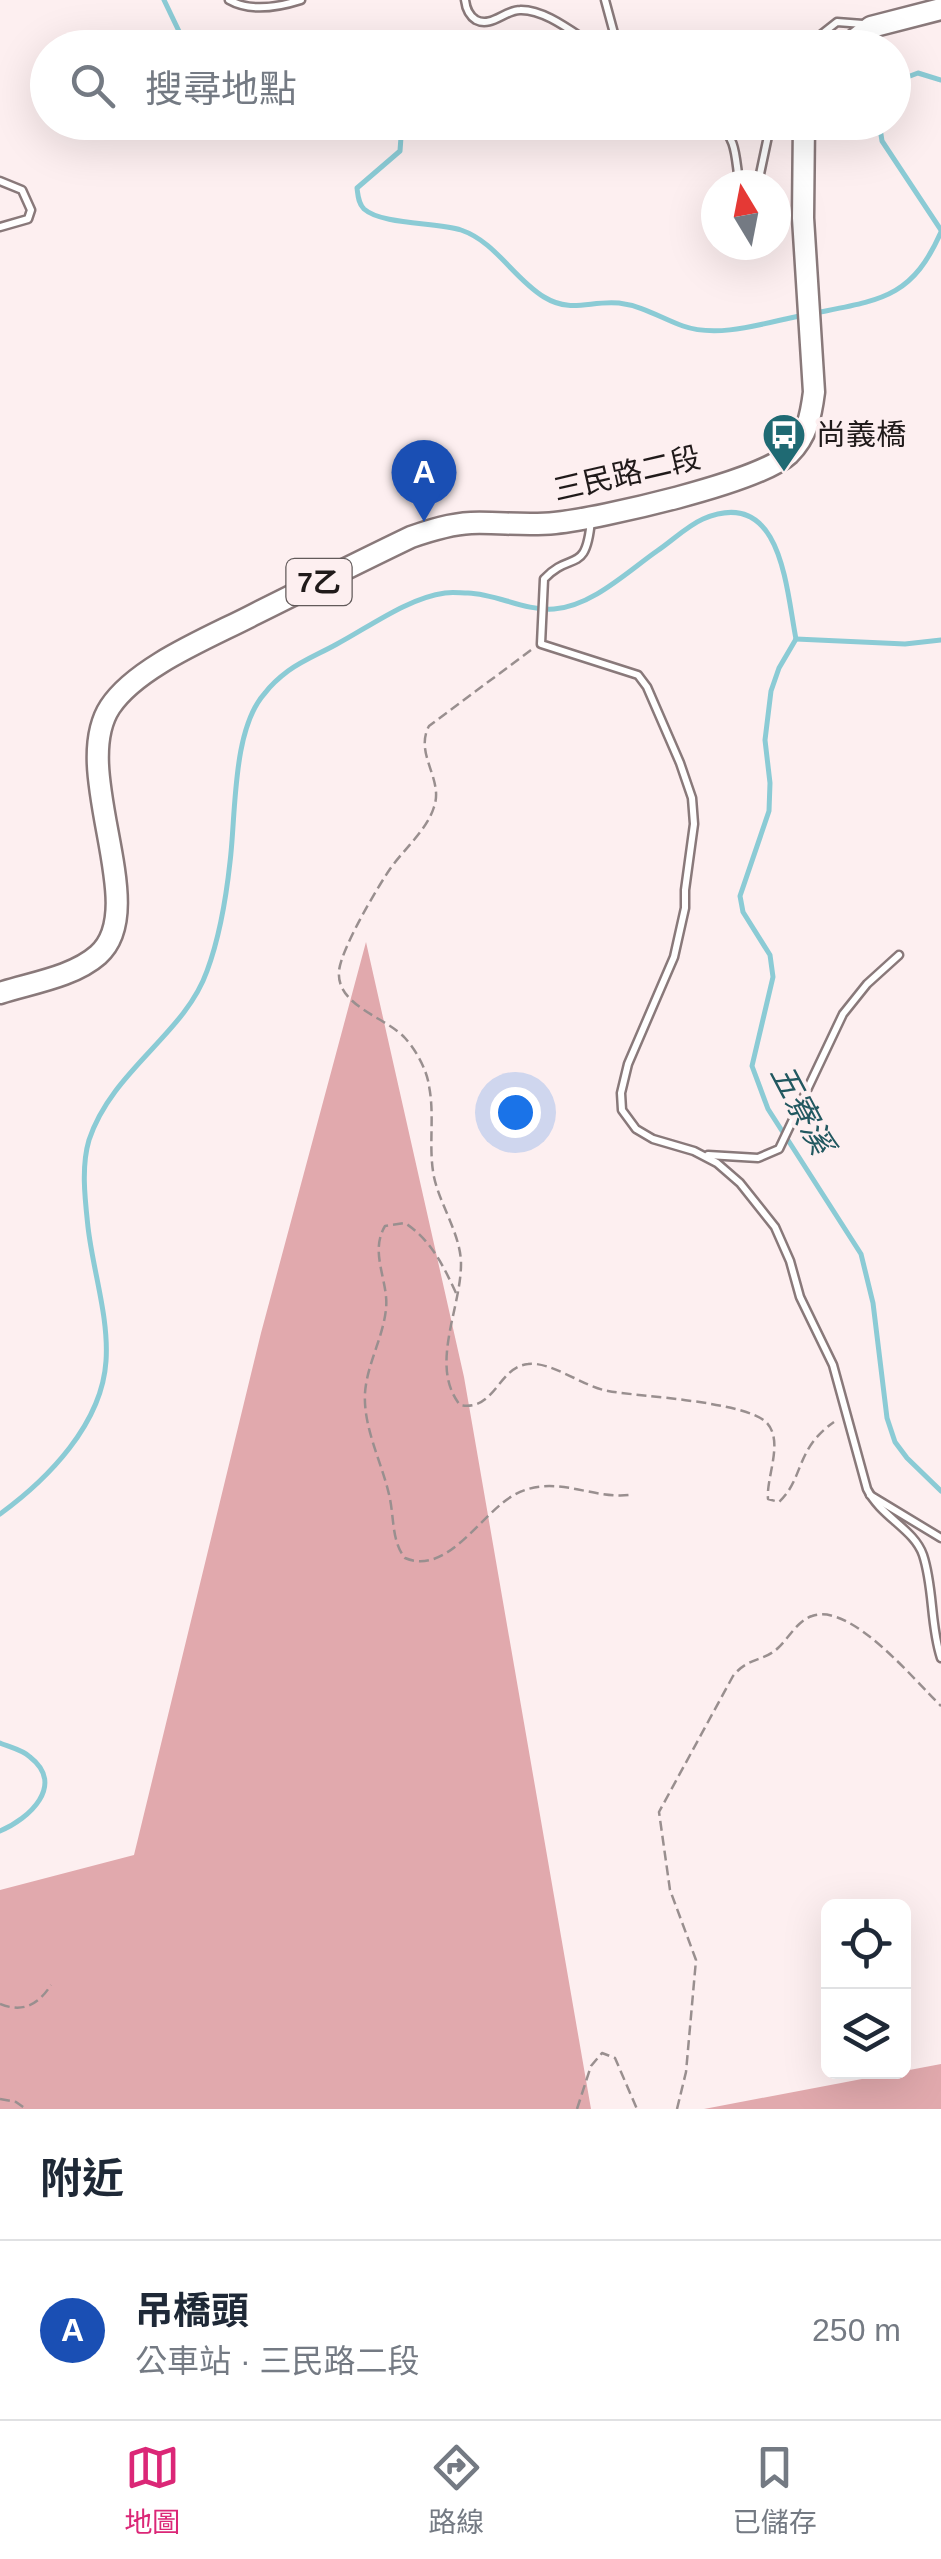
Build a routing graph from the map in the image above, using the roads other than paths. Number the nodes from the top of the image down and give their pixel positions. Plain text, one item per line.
1 (229, 0) edge
2 (301, 0) edge
3 (465, 0) edge
4 (605, 0) edge
5 (941, 10) edge
6 (871, 27) junction
7 (566, 30) edge
8 (613, 30) edge
9 (827, 30) edge
10 (867, 30) edge
11 (733, 140) edge
12 (767, 140) edge
13 (804, 140) edge
14 (0, 180) edge
15 (0, 227) edge
16 (591, 518) junction
17 (899, 955) dead end
18 (0, 993) edge
19 (702, 1155) junction
20 (869, 1494) junction
21 (941, 1538) edge
22 (941, 1658) edge

1 - 2 lane
3 - 7 lane
4 - 8 lane
5 - 6 main road
6 - 9 lane
6 - 10 main road
11 - 12 lane
13 - 16 main road, 三民路二段 / 7乙
14 - 15 lane
16 - 18 main road, 三民路二段 / 7乙
16 - 19 lane
17 - 19 lane
19 - 20 lane
20 - 21 lane
20 - 22 lane

